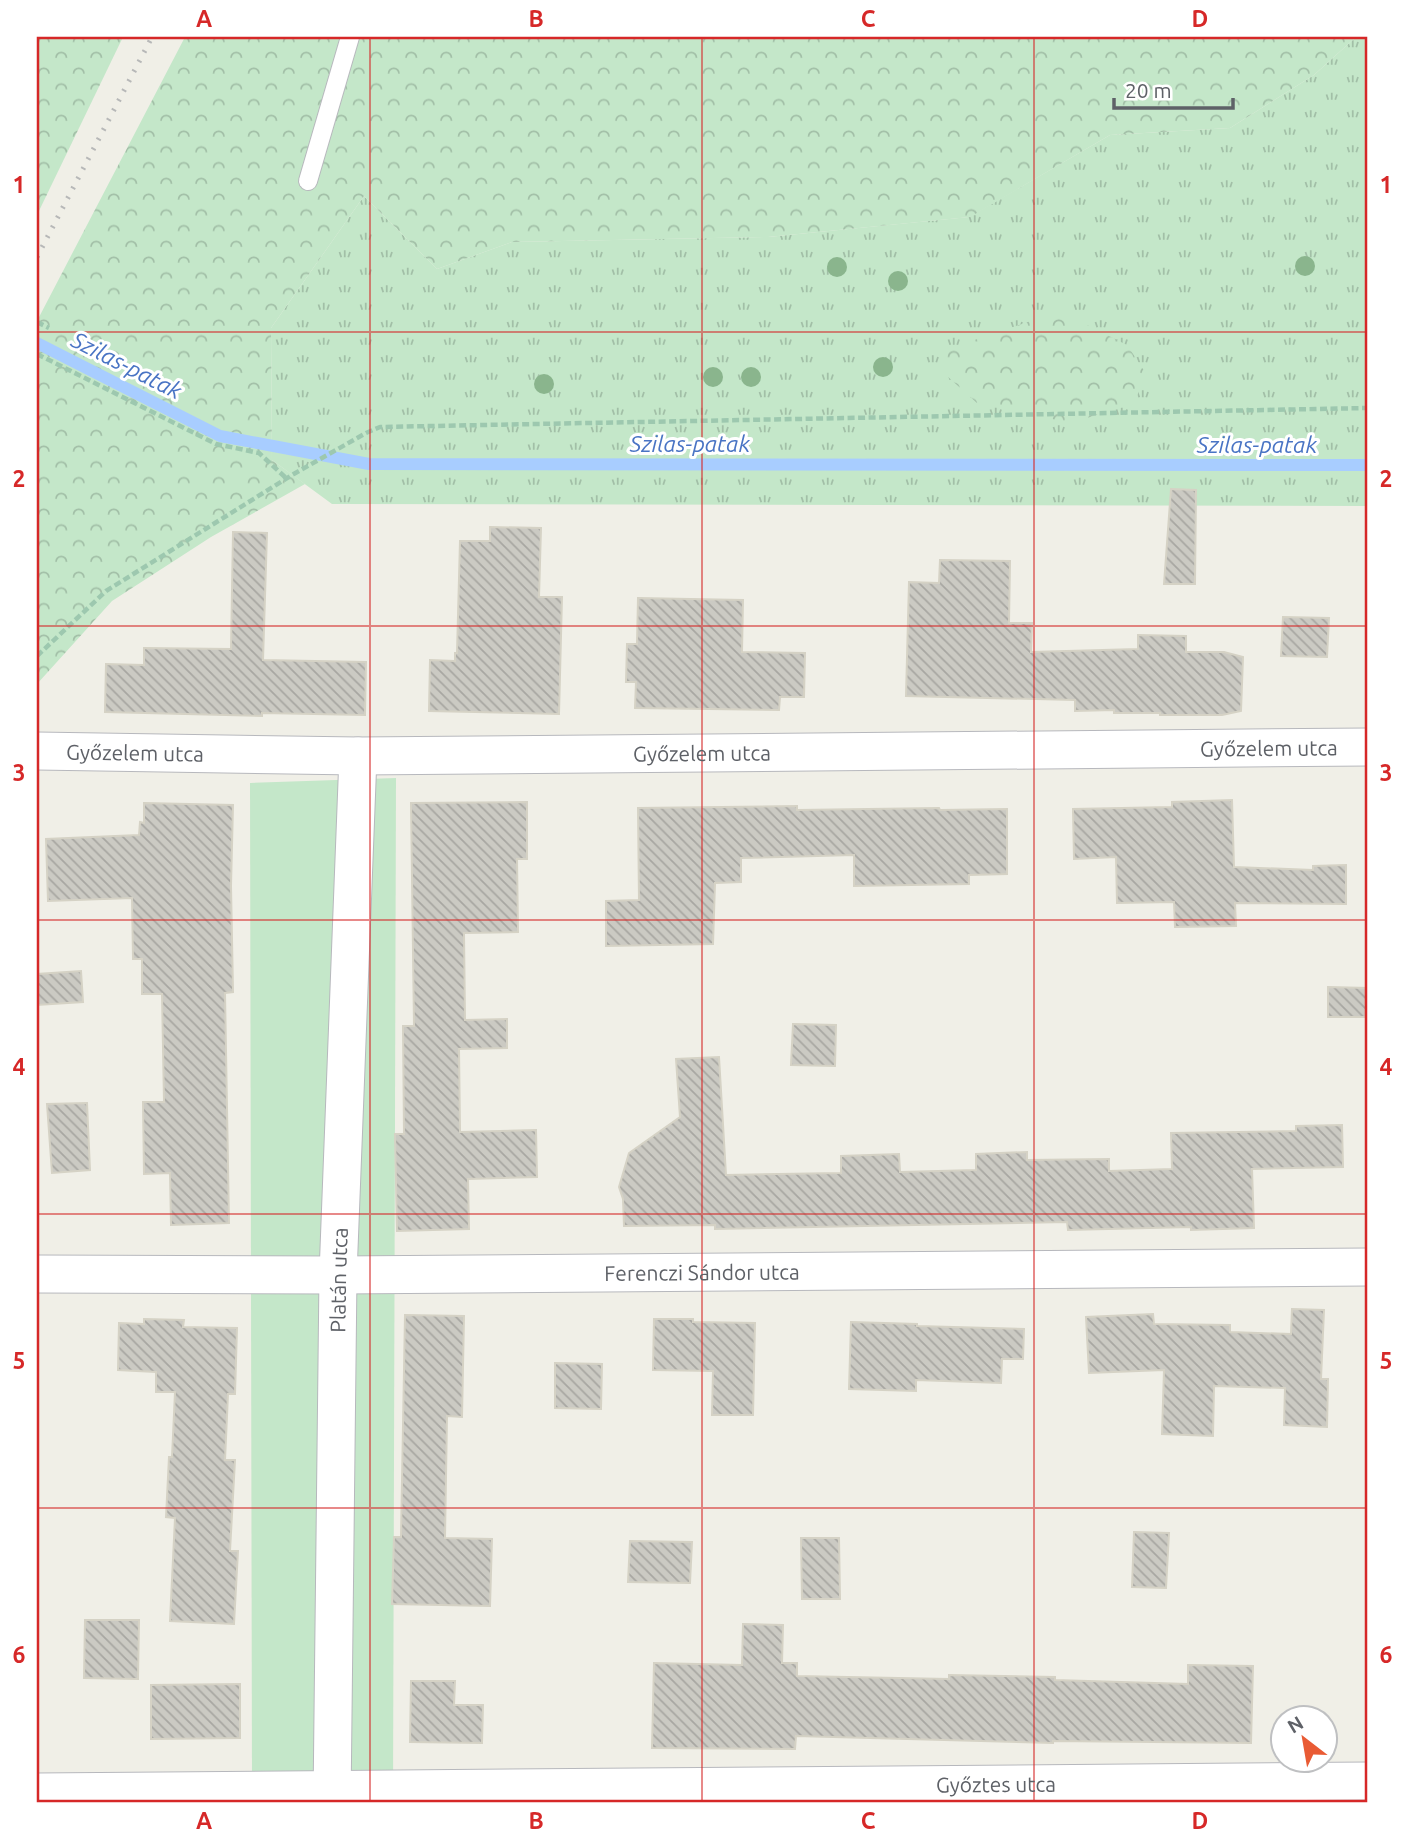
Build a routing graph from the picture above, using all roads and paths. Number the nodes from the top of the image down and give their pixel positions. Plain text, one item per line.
1 (351, 37) edge
2 (308, 181) dead end
3 (37, 322) edge
4 (49, 328) dead end
5 (37, 354) edge
6 (1368, 408) edge
7 (289, 476) junction
8 (37, 656) edge
9 (1368, 747) edge
10 (37, 751) edge
11 (359, 756) junction
12 (1368, 1267) edge
13 (37, 1274) edge
14 (338, 1275) junction
15 (1368, 1781) edge
16 (37, 1792) edge
17 (332, 1797) edge

1 - 2 lane
3 - 4 path
5 - 7 path
6 - 7 path
7 - 8 path
9 - 11 street, Győzelem utca
10 - 11 street, Győzelem utca
11 - 14 street, Platán utca
12 - 14 street, Ferenczi Sándor utca
13 - 14 street, Ferenczi Sándor utca
14 - 17 street, Platán utca
15 - 17 street, Győztes utca
16 - 17 street, Győztes utca

